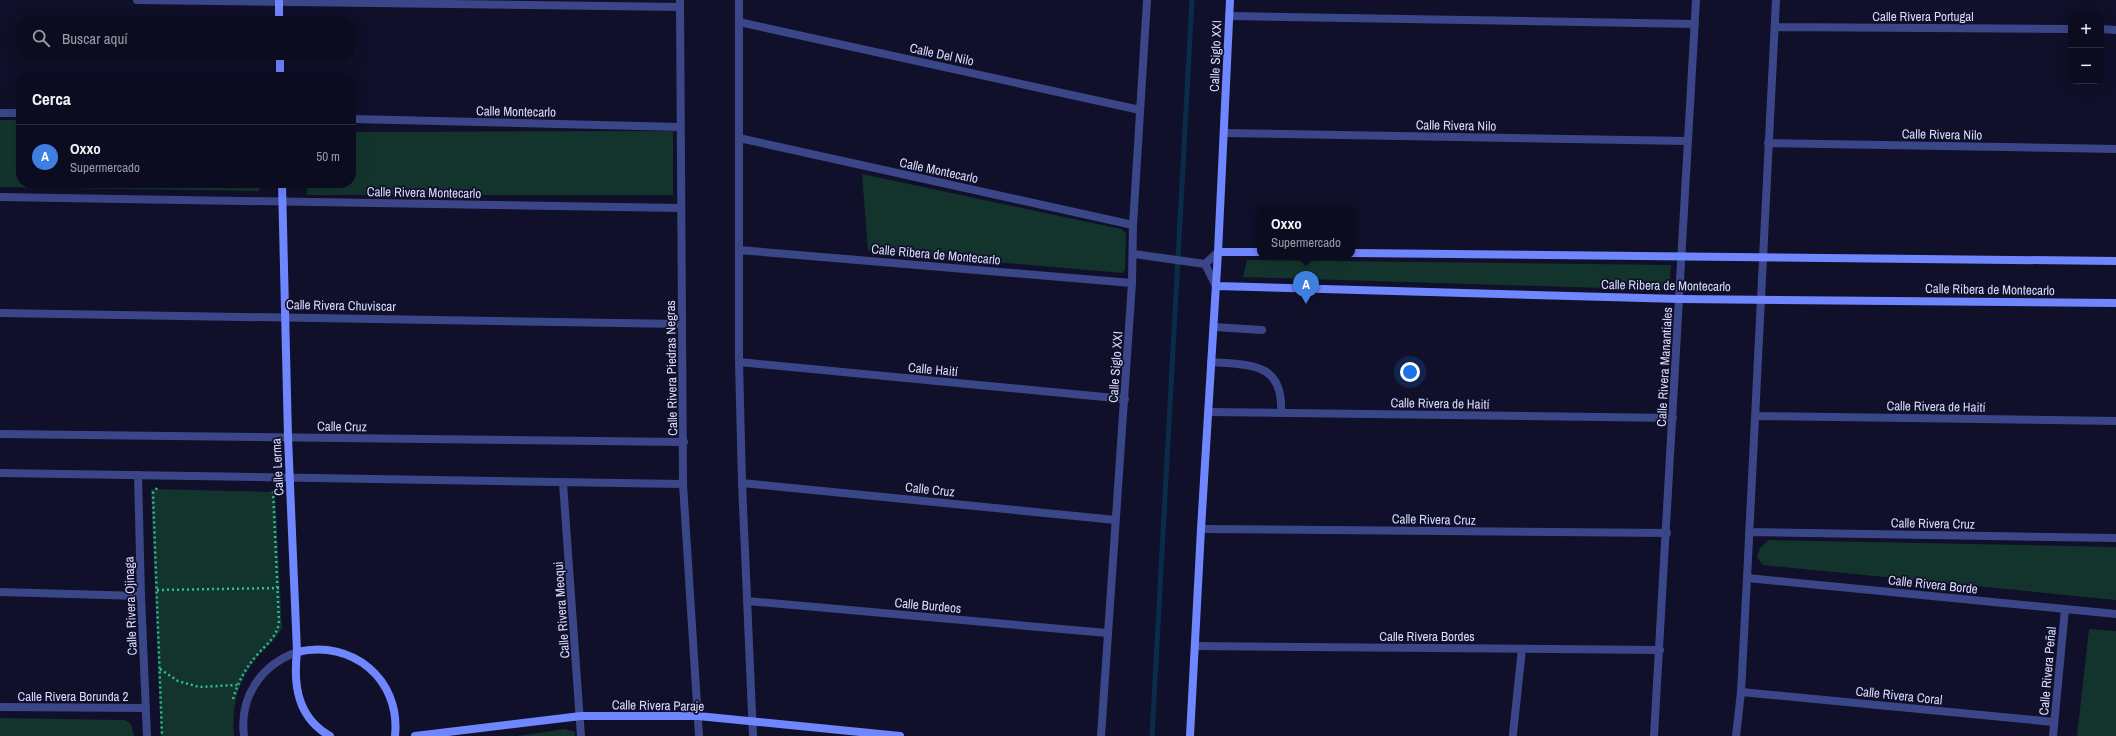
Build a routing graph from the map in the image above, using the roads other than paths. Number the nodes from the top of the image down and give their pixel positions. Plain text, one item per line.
1 (137, 0) edge
2 (739, 0) edge
3 (1147, 0) edge
4 (1230, 0) edge
5 (1696, 0) edge
6 (1776, 0) edge
7 (279, 1) edge
8 (680, 3) edge
9 (279, 16) edge
10 (1229, 16) junction
11 (739, 22) junction
12 (1694, 24) junction
13 (1775, 27) junction
14 (2068, 29) edge
15 (2104, 29) edge
16 (2116, 30) edge
17 (280, 60) edge
18 (280, 72) edge
19 (1140, 110) junction
20 (0, 113) edge
21 (16, 113) edge
22 (356, 119) edge
23 (680, 127) junction
24 (1224, 133) junction
25 (739, 138) junction
26 (1687, 141) junction
27 (1768, 142) junction
28 (2116, 149) edge
29 (282, 188) edge
30 (0, 198) edge
31 (282, 202) junction
32 (680, 208) junction
33 (1133, 225) junction
34 (738, 250) junction
35 (1218, 252) junction
36 (1257, 252) edge
37 (1355, 253) edge
38 (1134, 254) junction
39 (1681, 257) junction
40 (1762, 258) junction
41 (2116, 261) edge
42 (1204, 264) junction
43 (1132, 283) junction
44 (1216, 286) junction
45 (1762, 298) junction
46 (1680, 299) junction
47 (2116, 303) edge
48 (0, 313) edge
49 (285, 316) junction
50 (682, 324) junction
51 (1214, 327) junction
52 (1262, 330) dead end
53 (739, 362) junction
54 (1211, 362) junction
55 (1125, 400) junction
56 (1208, 412) junction
57 (1281, 413) junction
58 (1756, 416) junction
59 (1673, 418) junction
60 (2116, 421) edge
61 (0, 434) edge
62 (288, 437) junction
63 (684, 442) junction
64 (0, 473) edge
65 (138, 475) junction
66 (290, 476) junction
67 (563, 482) junction
68 (742, 483) junction
69 (683, 484) junction
70 (1116, 520) junction
71 (1201, 529) junction
72 (1749, 532) junction
73 (1667, 533) junction
74 (2116, 538) edge
75 (1747, 578) junction
76 (0, 592) edge
77 (141, 593) junction
78 (747, 601) junction
79 (2065, 608) junction
80 (2116, 614) edge
81 (1107, 633) junction
82 (1195, 646) junction
83 (1522, 649) junction
84 (1660, 650) junction
85 (297, 652) junction
86 (1740, 692) junction
87 (0, 707) edge
88 (146, 708) junction
89 (581, 716) junction
90 (698, 716) junction
91 (753, 721) junction
92 (2054, 722) junction
93 (1513, 734) dead end
94 (147, 736) edge
95 (244, 736) edge
96 (330, 736) edge
97 (395, 736) edge
98 (415, 736) edge
99 (581, 736) edge
100 (699, 736) edge
101 (753, 736) edge
102 (900, 736) edge
103 (1101, 736) edge
104 (1190, 736) edge
105 (1654, 736) edge
106 (1736, 736) edge
107 (2053, 736) edge

1 - 7 street
2 - 11 street
3 - 19 street, Calle Siglo XXI
4 - 10 street, Calle Siglo XXI
5 - 12 street, Calle Rivera Manantiales
6 - 13 street
7 - 8 street
7 - 9 street
8 - 23 street, Calle Rivera Piedras Negras
10 - 12 street
10 - 24 street, Calle Siglo XXI
11 - 19 street, Calle Del Nilo
11 - 25 street
12 - 26 street, Calle Rivera Manantiales
13 - 14 street, Calle Rivera Portugal
13 - 27 street
15 - 16 street
17 - 18 street
19 - 33 street, Calle Siglo XXI
20 - 21 street
22 - 23 street, Calle Montecarlo
23 - 32 street, Calle Rivera Piedras Negras
24 - 26 street, Calle Rivera Nilo
24 - 35 street, Calle Siglo XXI
25 - 33 street, Calle Montecarlo
25 - 34 street
26 - 39 street, Calle Rivera Manantiales
27 - 28 street, Calle Rivera Nilo
27 - 40 street
29 - 31 street, Calle Lerma
30 - 31 street, Calle Rivera Montecarlo
31 - 32 street, Calle Rivera Montecarlo
31 - 49 street, Calle Lerma
32 - 50 street, Calle Rivera Piedras Negras
33 - 38 street, Calle Siglo XXI
34 - 43 street, Calle Ribera de Montecarlo
34 - 53 street
35 - 36 street
35 - 42 street
35 - 44 street, Calle Siglo XXI
37 - 39 street
38 - 42 street
38 - 43 street, Calle Siglo XXI
39 - 40 street
39 - 46 street, Calle Rivera Manantiales
40 - 41 street
40 - 45 street
42 - 44 street
43 - 55 street, Calle Siglo XXI
44 - 46 street, Calle Ribera de Montecarlo
44 - 51 street, Calle Siglo XXI
45 - 46 street, Calle Ribera de Montecarlo
45 - 47 street, Calle Ribera de Montecarlo
45 - 58 street
46 - 59 street, Calle Rivera Manantiales
48 - 49 street, Calle Rivera Chuviscar
49 - 50 street, Calle Rivera Chuviscar
49 - 62 street, Calle Lerma
50 - 63 street, Calle Rivera Piedras Negras
51 - 52 street
51 - 54 street, Calle Siglo XXI
53 - 55 street, Calle Haití
53 - 68 street
54 - 56 street, Calle Siglo XXI
54 - 57 street
55 - 70 street, Calle Siglo XXI
56 - 57 street, Calle Rivera de Haití
56 - 71 street, Calle Siglo XXI
57 - 59 street, Calle Rivera de Haití
58 - 60 street, Calle Rivera de Haití
58 - 72 street
59 - 73 street, Calle Rivera Manantiales
61 - 62 street, Calle Cruz
62 - 63 street, Calle Cruz
62 - 66 street, Calle Lerma
63 - 69 street, Calle Rivera Piedras Negras
64 - 65 street
65 - 66 street
65 - 77 street, Calle Rivera Ojinaga
66 - 67 street
66 - 85 street, Calle Lerma
67 - 69 street
67 - 89 street, Calle Rivera Meoqui
68 - 70 street, Calle Cruz
68 - 78 street
69 - 90 street, Calle Rivera Piedras Negras
70 - 81 street, Calle Siglo XXI
71 - 73 street, Calle Rivera Cruz
71 - 82 street, Calle Siglo XXI
72 - 74 street, Calle Rivera Cruz
72 - 75 street
73 - 84 street, Calle Rivera Manantiales
75 - 79 street, Calle Rivera Borde
75 - 86 street
76 - 77 street
77 - 88 street, Calle Rivera Ojinaga
78 - 81 street, Calle Burdeos
78 - 91 street
79 - 80 street, Calle Rivera Borde
79 - 92 street, Calle Rivera Peñal
81 - 103 street, Calle Siglo XXI
82 - 83 street, Calle Rivera Bordes
82 - 104 street, Calle Siglo XXI
83 - 84 street, Calle Rivera Bordes
83 - 93 street
84 - 105 street, Calle Rivera Manantiales
85 - 95 street
85 - 96 street, Calle Lerma
85 - 97 street
86 - 92 street, Calle Rivera Coral
86 - 106 street
87 - 88 street, Calle Rivera Borunda 2
88 - 94 street, Calle Rivera Ojinaga
89 - 90 street, Calle Rivera Paraje
89 - 98 street, Calle Rivera Paraje
89 - 99 street, Calle Rivera Meoqui
90 - 91 street, Calle Rivera Paraje
90 - 100 street, Calle Rivera Piedras Negras
91 - 101 street
91 - 102 street, Calle Rivera Paraje
92 - 107 street, Calle Rivera Peñal

